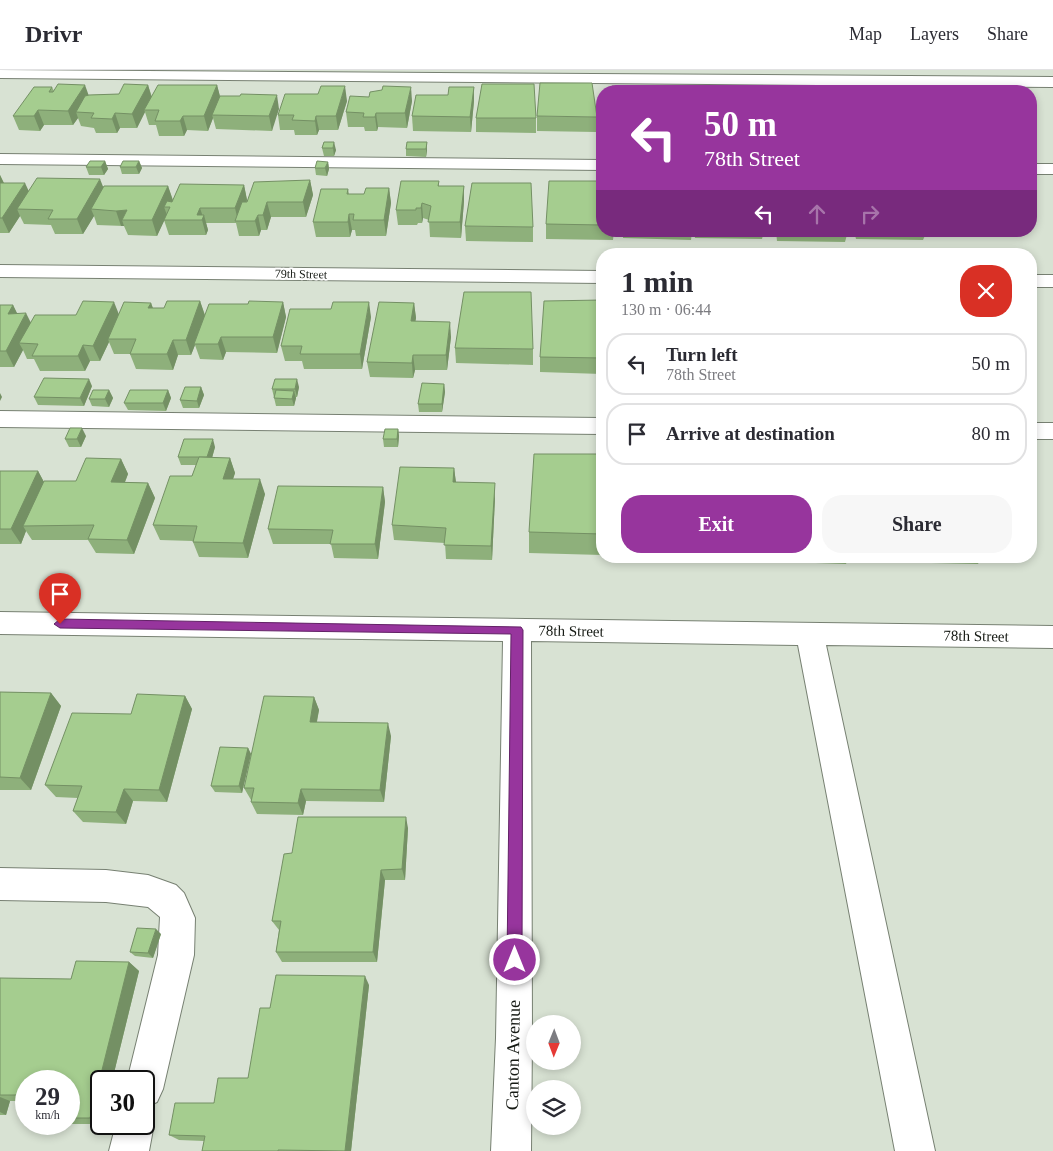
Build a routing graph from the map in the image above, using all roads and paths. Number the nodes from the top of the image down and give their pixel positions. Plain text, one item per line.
1 (11, 72) edge
2 (1053, 82) edge
3 (3, 90) dead end
4 (0, 159) edge
5 (596, 164) edge
6 (1037, 169) edge
7 (1053, 169) edge
8 (0, 271) edge
9 (596, 277) edge
10 (1037, 281) edge
11 (1053, 281) edge
12 (0, 419) edge
13 (596, 426) edge
14 (1037, 431) edge
15 (1053, 431) edge
16 (0, 623) edge
17 (517, 630) junction
18 (810, 634) junction
19 (1053, 637) edge
20 (0, 884) edge
21 (149, 1070) edge
22 (133, 1135) edge
23 (129, 1151) edge
24 (511, 1151) edge
25 (915, 1151) edge

1 - 2 street
1 - 3 street
4 - 5 street
6 - 7 street
8 - 9 street, 79th Street
10 - 11 street
12 - 13 street
14 - 15 street
16 - 17 street, 78th Street
17 - 18 street, 78th Street
17 - 24 street, Canton Avenue
18 - 19 street, 78th Street
18 - 25 street
20 - 21 street
22 - 23 street

